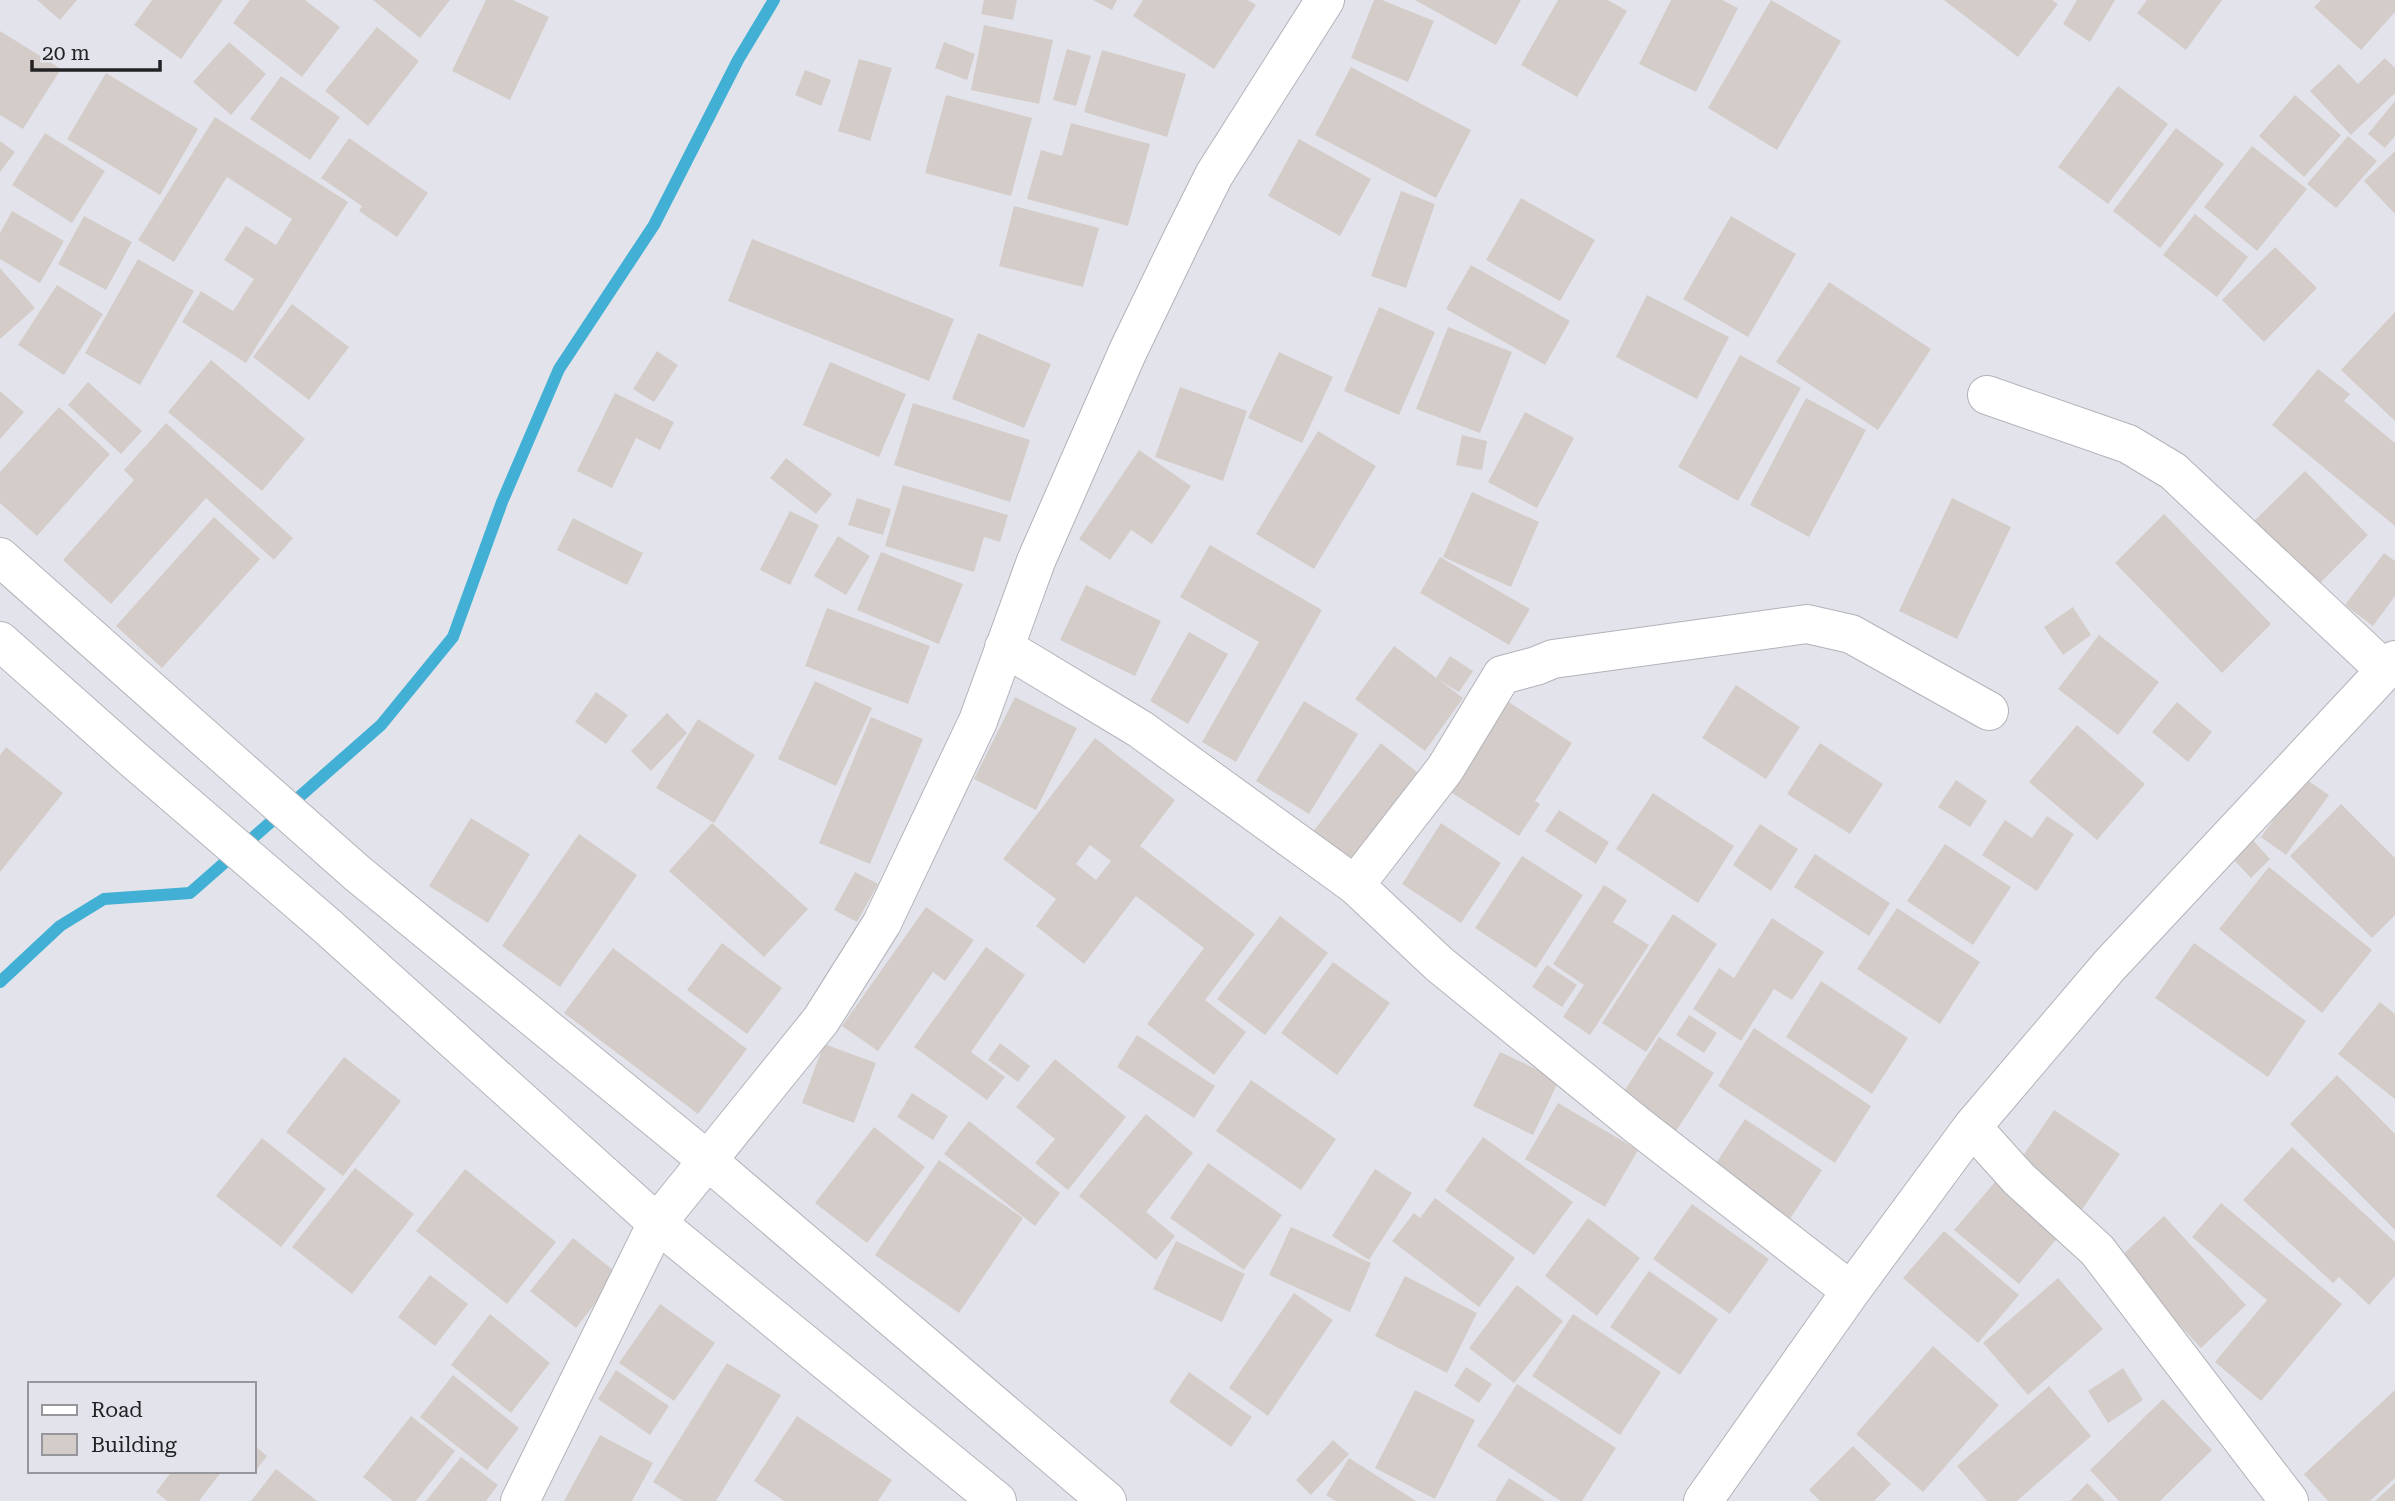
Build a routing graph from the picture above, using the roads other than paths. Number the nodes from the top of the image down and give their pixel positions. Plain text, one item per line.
1 (1325, 0) edge
2 (1987, 395) dead end
3 (0, 557) edge
4 (0, 640) edge
5 (1004, 647) junction
6 (2390, 665) edge
7 (1989, 711) dead end
8 (1355, 886) junction
9 (1972, 1127) junction
10 (707, 1160) junction
11 (657, 1223) junction
12 (1851, 1291) junction
13 (520, 1501) edge
14 (997, 1501) edge
15 (1107, 1501) edge
16 (1703, 1501) edge
17 (2289, 1501) edge

1 - 5 street
2 - 6 street
3 - 10 street
4 - 11 street
5 - 8 street
5 - 10 street
6 - 9 street
7 - 8 street
8 - 12 street
9 - 12 street
9 - 17 street
10 - 11 street
10 - 15 street
11 - 13 street
11 - 14 street
12 - 16 street

